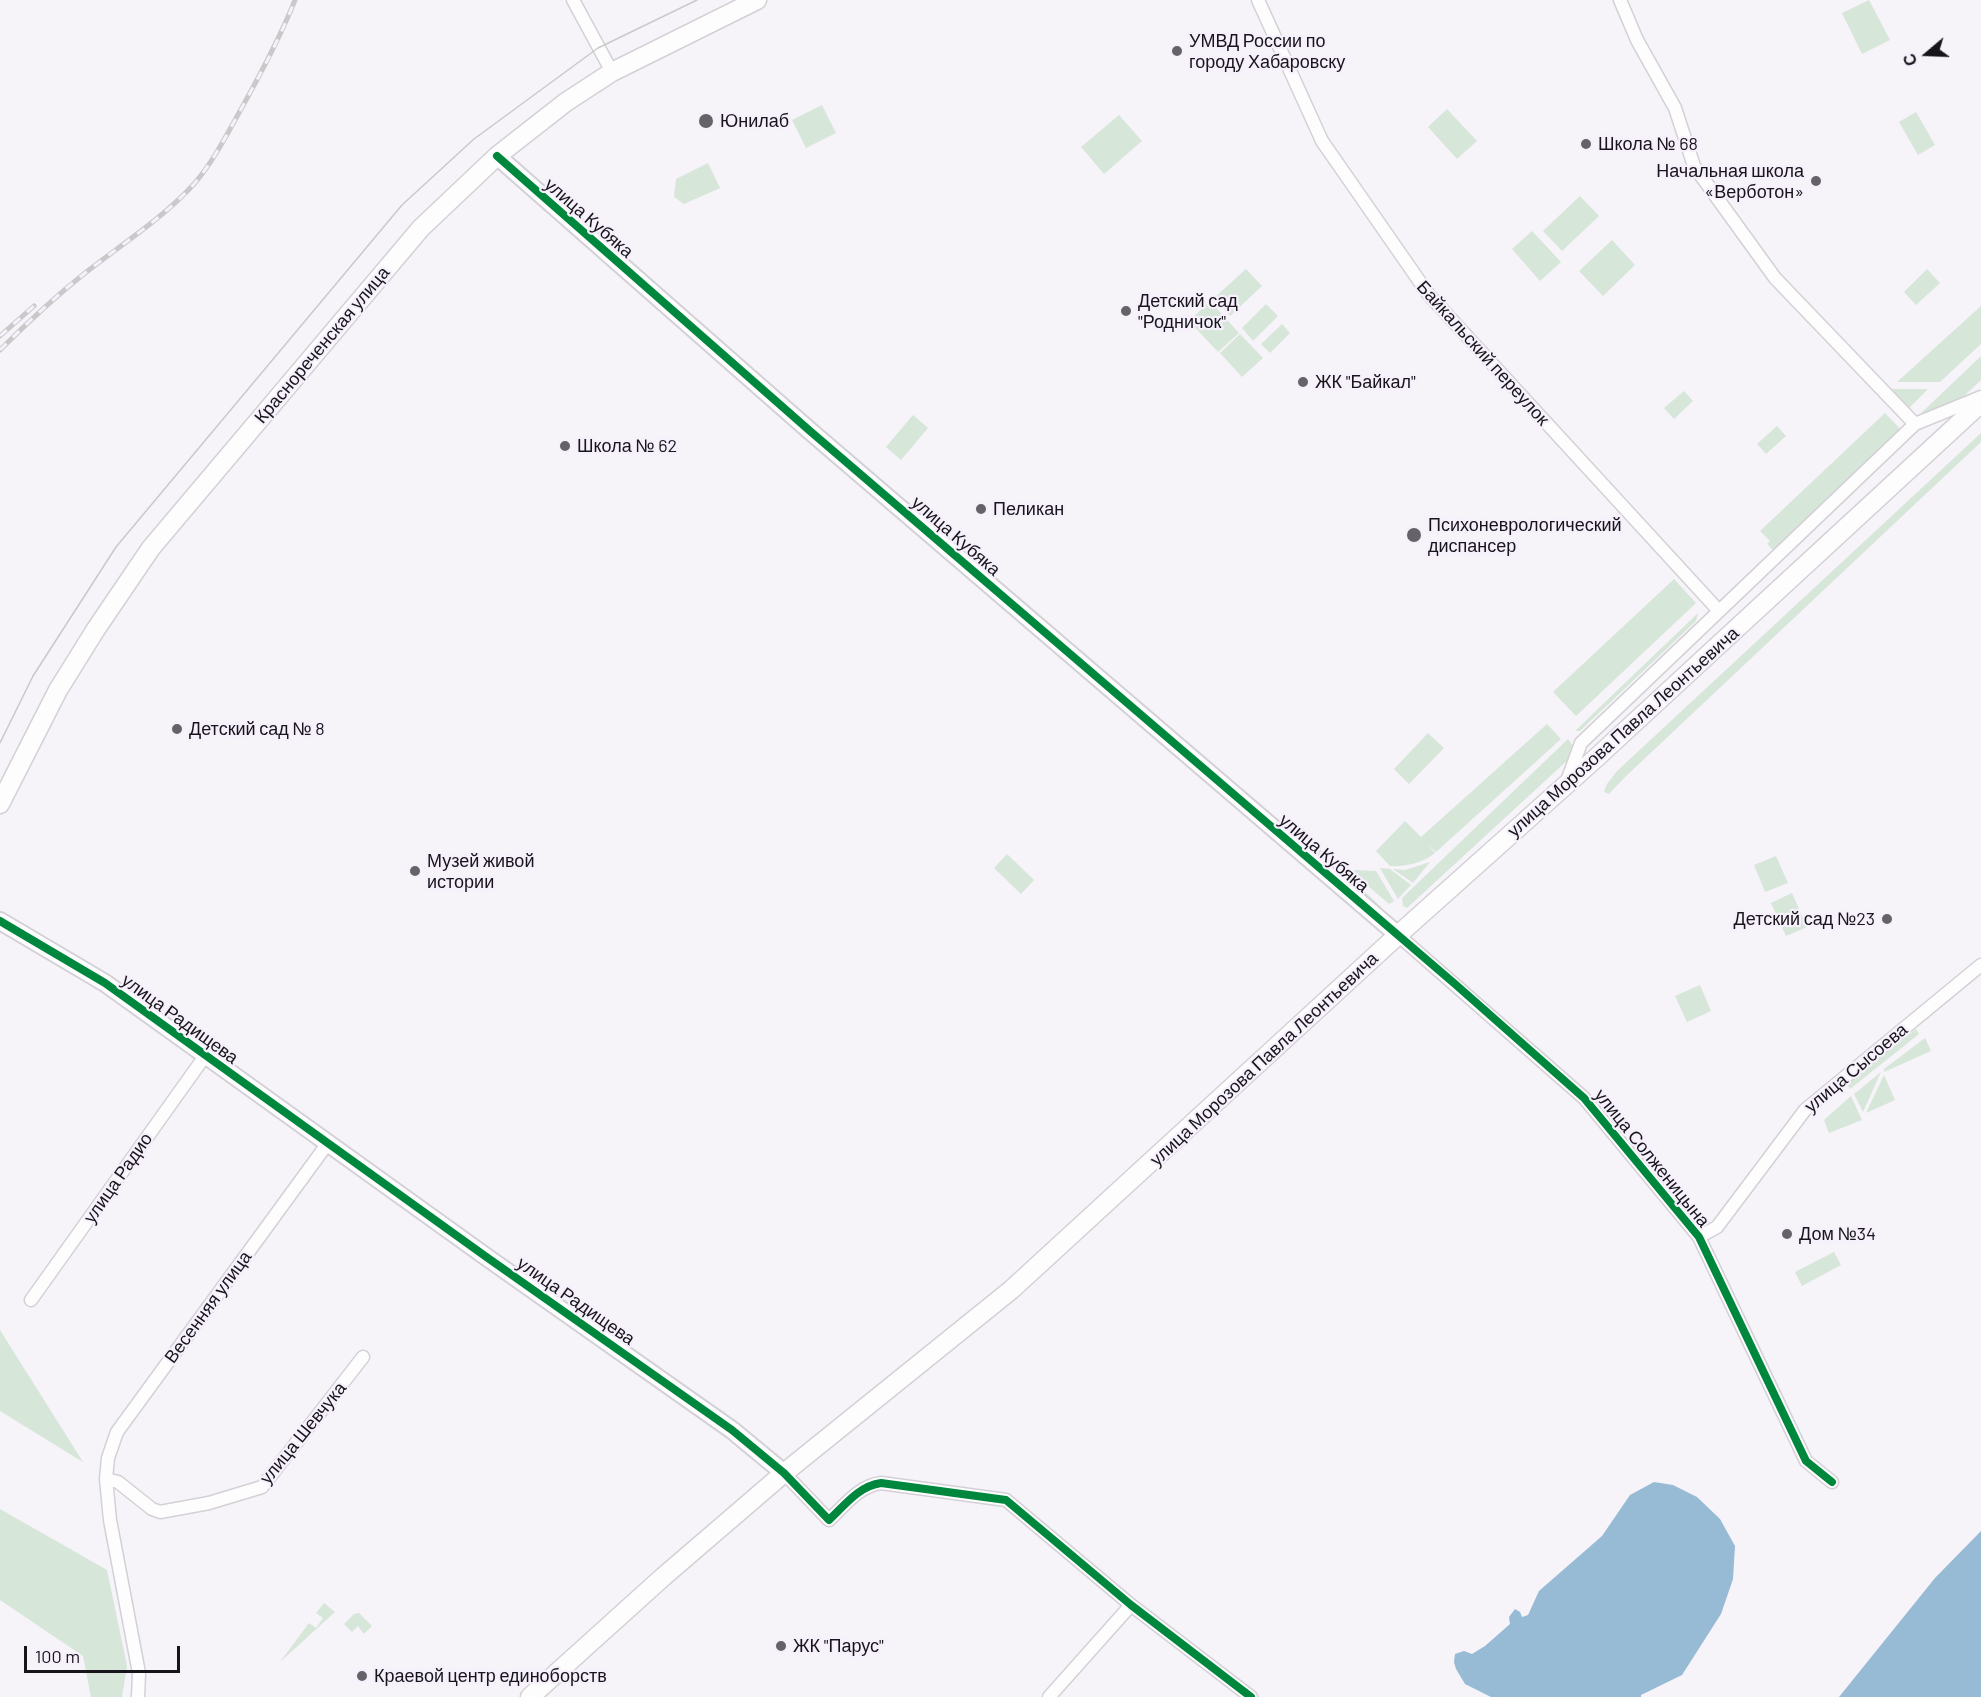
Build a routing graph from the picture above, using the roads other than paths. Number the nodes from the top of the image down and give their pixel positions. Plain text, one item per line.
1 (573, 0) edge
2 (757, 0) edge
3 (1258, 0) edge
4 (1620, 0) edge
5 (612, 72) junction
6 (497, 156) junction
7 (1981, 397) edge
8 (1981, 403) edge
9 (1915, 424) junction
10 (1719, 611) junction
11 (1566, 785) junction
12 (0, 804) edge
13 (0, 921) edge
14 (1398, 935) junction
15 (1981, 965) edge
16 (204, 1056) junction
17 (328, 1143) junction
18 (1699, 1237) junction
19 (31, 1300) dead end
20 (363, 1357) dead end
21 (784, 1473) junction
22 (106, 1479) junction
23 (1832, 1482) dead end
24 (1131, 1605) junction
25 (138, 1697) edge
26 (530, 1697) edge
27 (1049, 1697) edge
28 (1251, 1697) edge

1 - 5 street
2 - 5 main road, Краснореченская улица
3 - 10 street, Байкальский переулок
4 - 9 street
5 - 6 main road, Краснореченская улица
6 - 12 main road, Краснореченская улица
6 - 14 street, улица Кубяка
7 - 9 street
8 - 11 main road, улица Морозова Павла Леонтьевича
9 - 10 street
10 - 11 street
11 - 14 main road, улица Морозова Павла Леонтьевича
13 - 16 street, улица Радищева
14 - 18 street, улица Солженицына
14 - 21 main road, улица Морозова Павла Леонтьевича
15 - 18 street, улица Сысоева
16 - 17 street, улица Радищева
16 - 19 street, улица Радио
17 - 21 street, улица Радищева
17 - 22 street, Весенняя улица
18 - 23 street, улица Солженицына
20 - 22 street, улица Шевчука
21 - 24 street, улица Радищева
21 - 26 main road, улица Морозова Павла Леонтьевича
22 - 25 street
24 - 27 street
24 - 28 street

